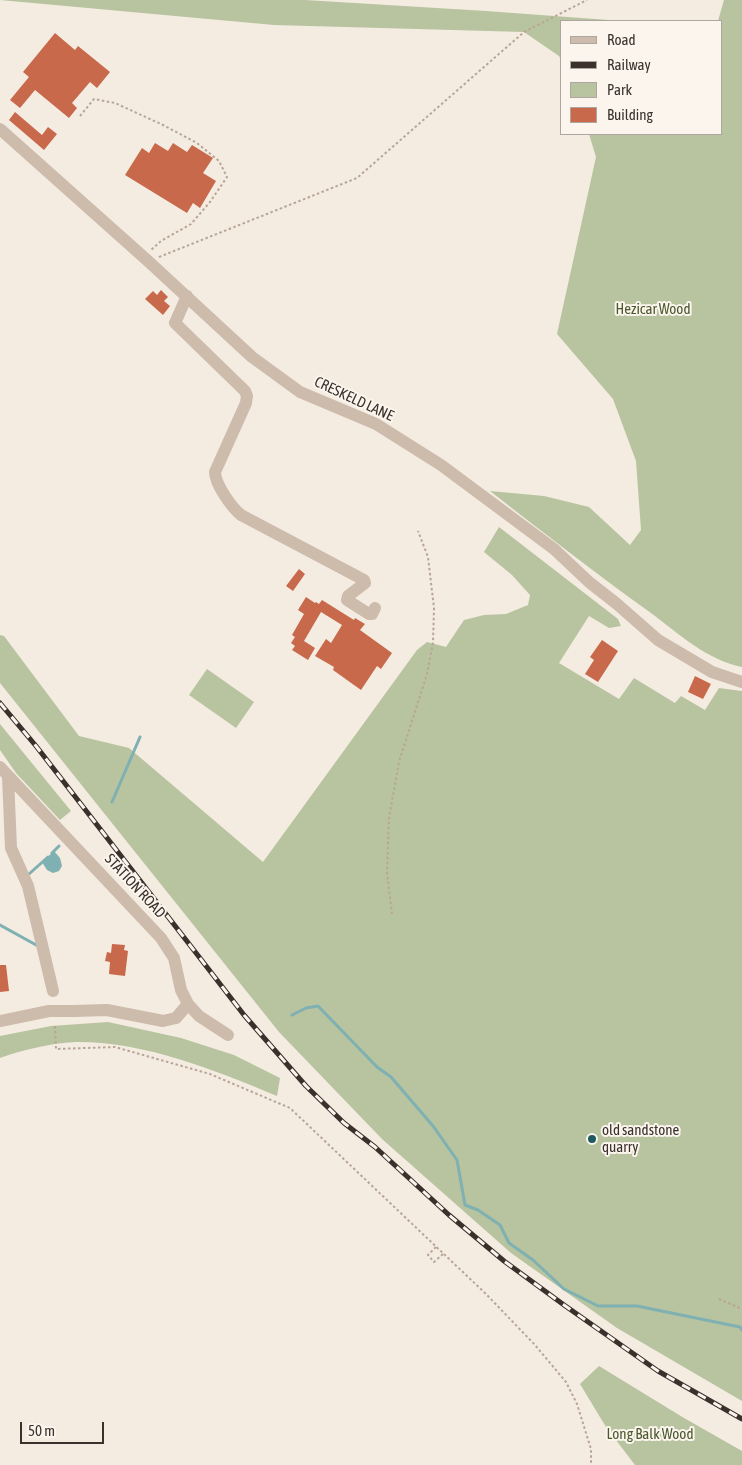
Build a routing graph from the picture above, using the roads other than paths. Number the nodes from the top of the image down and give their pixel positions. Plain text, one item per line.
1 (0, 129) edge
2 (187, 296) junction
3 (375, 608) dead end
4 (742, 682) edge
5 (2, 770) edge
6 (54, 992) dead end
7 (188, 1004) junction
8 (0, 1021) edge
9 (228, 1035) dead end

1 - 2 street, CRESKELD LANE
2 - 3 street
2 - 4 street, CRESKELD LANE
5 - 6 street
5 - 7 street, STATION ROAD
7 - 8 street
7 - 9 street, STATION ROAD

